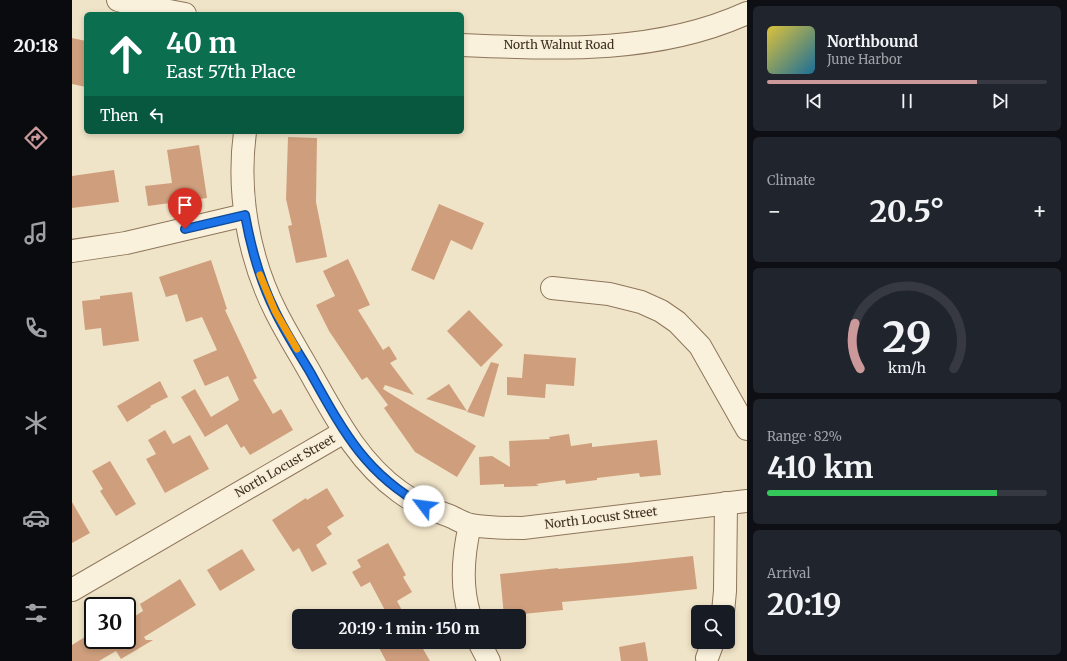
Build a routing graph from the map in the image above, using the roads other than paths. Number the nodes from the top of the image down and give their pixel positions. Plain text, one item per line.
1 (118, 0) edge
2 (175, 12) edge
3 (747, 13) edge
4 (464, 44) edge
5 (245, 134) edge
6 (245, 215) junction
7 (72, 251) edge
8 (552, 288) dead end
9 (747, 429) edge
10 (344, 432) junction
11 (737, 502) edge
12 (470, 525) junction
13 (72, 590) edge
14 (724, 605) edge
15 (468, 609) edge
16 (483, 649) edge
17 (489, 661) edge

1 - 2 street
3 - 4 street, North Walnut Road
5 - 6 street
6 - 7 street
6 - 10 street
8 - 9 street
10 - 12 street, North Locust Street
10 - 13 street, North Locust Street
11 - 12 street, North Locust Street
11 - 14 street
12 - 15 street
16 - 17 street

